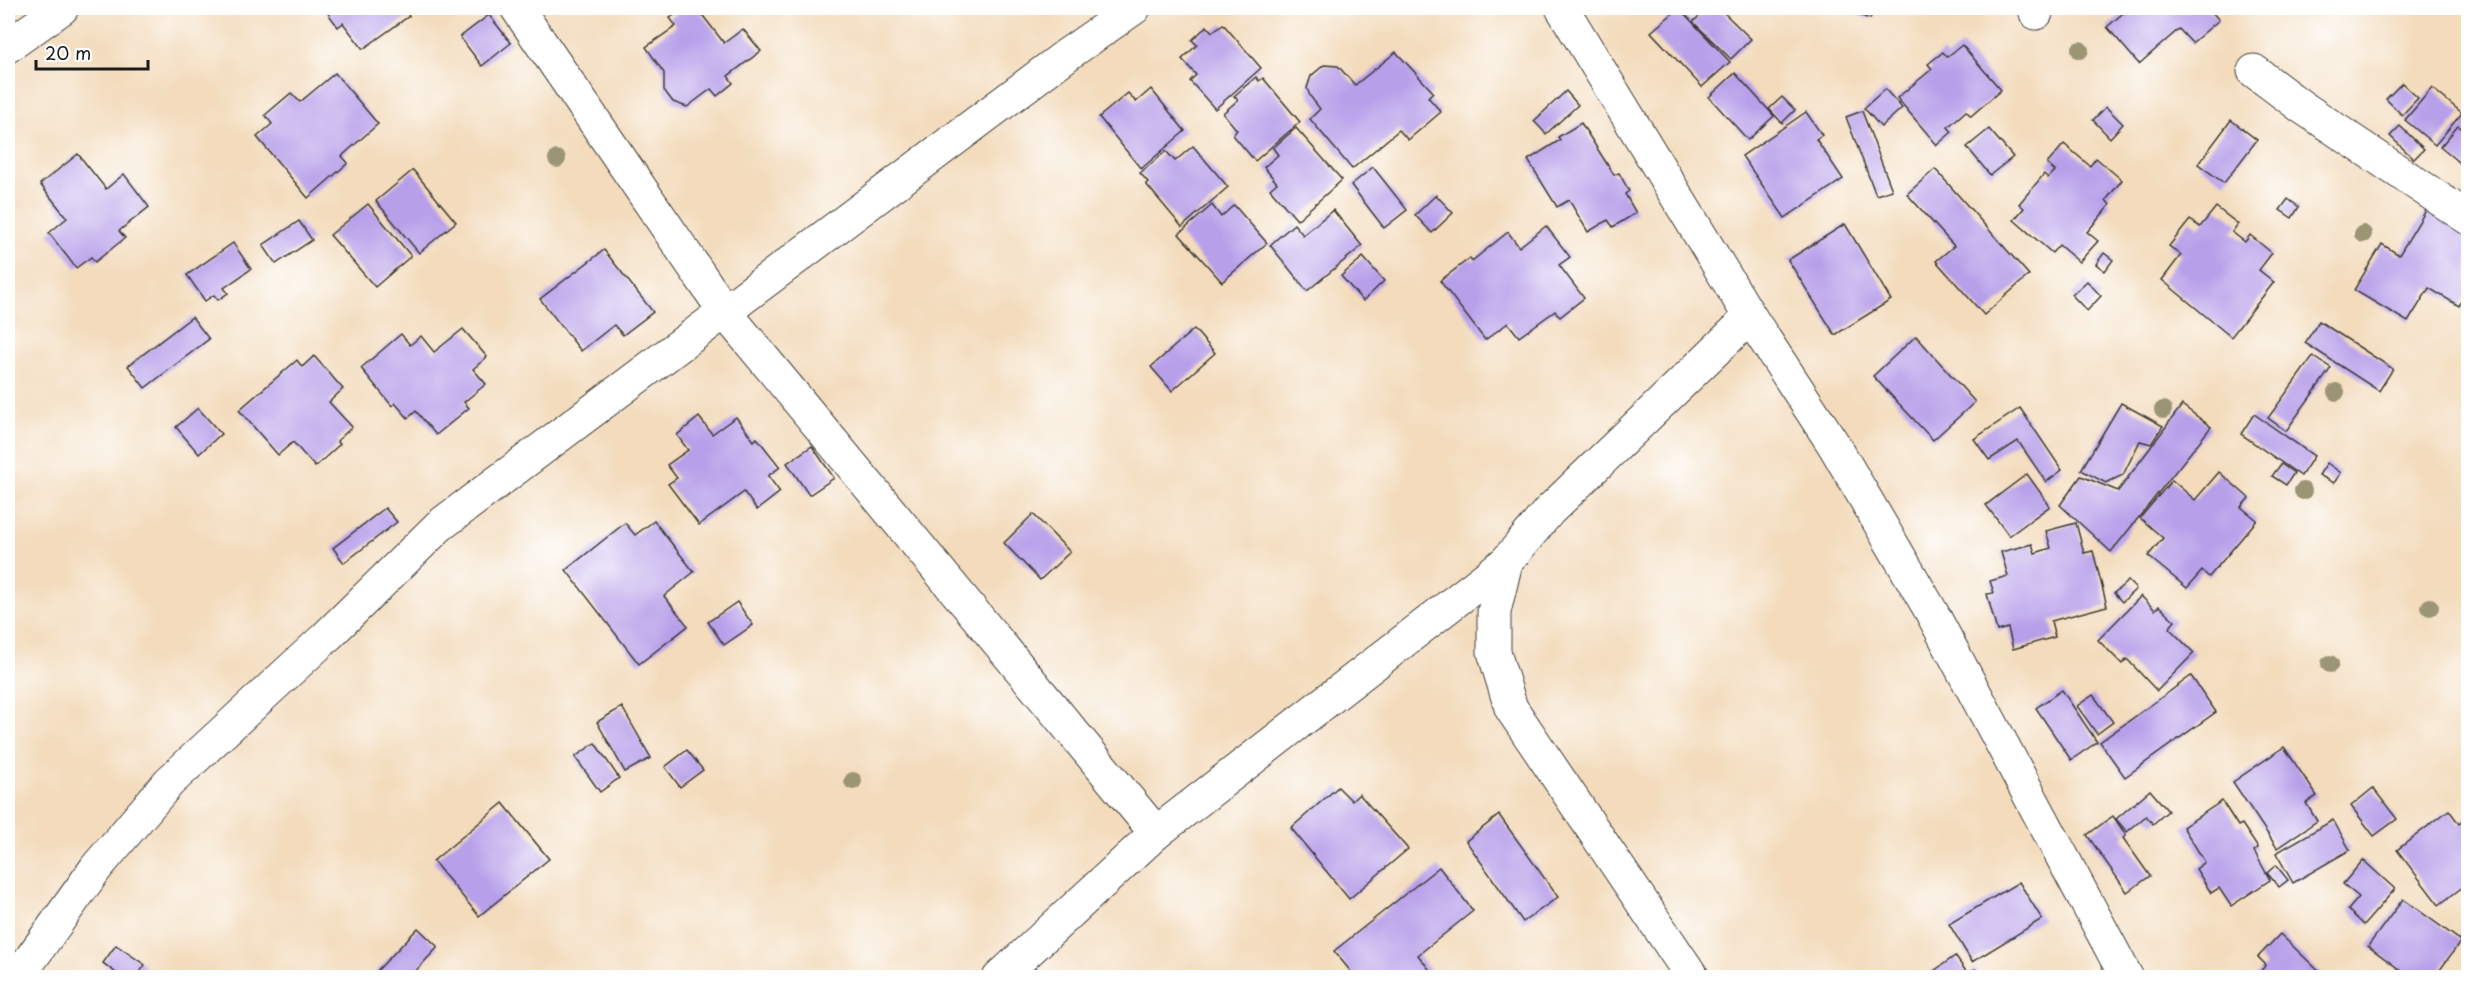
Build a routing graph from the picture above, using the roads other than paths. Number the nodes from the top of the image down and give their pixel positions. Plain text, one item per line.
1 (62, 8) edge
2 (518, 8) edge
3 (1134, 8) edge
4 (1562, 8) edge
5 (8, 46) edge
6 (2254, 72) dead end
7 (2469, 218) edge
8 (725, 312) junction
9 (1750, 317) junction
10 (1506, 562) junction
11 (1156, 833) junction
12 (16, 978) edge
13 (999, 978) edge
14 (1693, 978) edge
15 (2127, 978) edge

1 - 5 street
2 - 8 street
3 - 8 street
4 - 9 street
6 - 7 street
8 - 11 street
8 - 12 street
9 - 10 street
9 - 15 street
10 - 11 street
10 - 14 street
11 - 13 street

